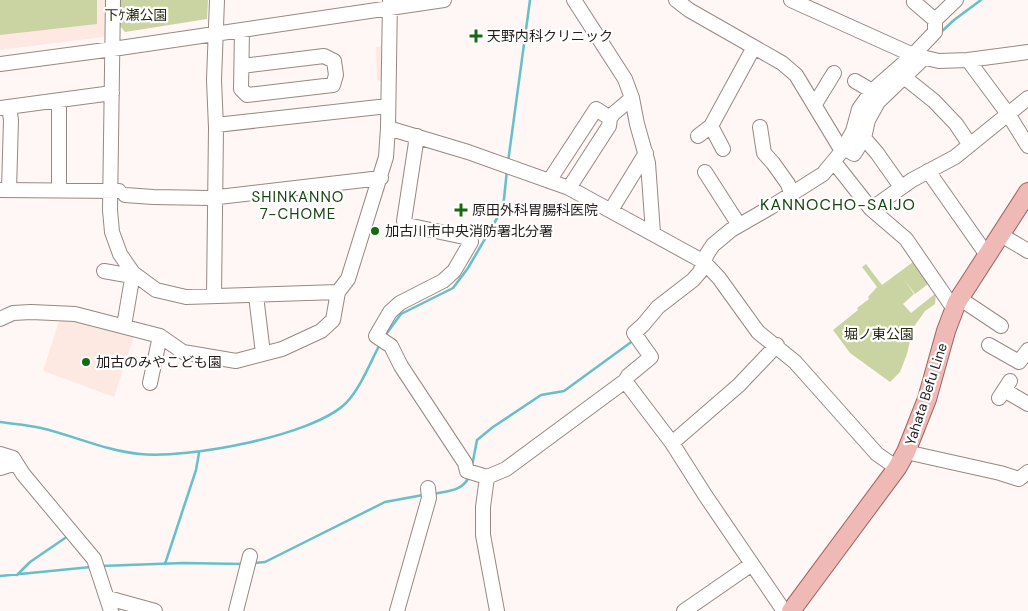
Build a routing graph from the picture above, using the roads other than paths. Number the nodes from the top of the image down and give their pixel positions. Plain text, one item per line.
1 (113, 0) edge
2 (217, 0) edge
3 (444, 0) edge
4 (574, 0) edge
5 (676, 0) edge
6 (792, 0) edge
7 (915, 0) edge
8 (956, 0) edge
9 (390, 4) edge
10 (935, 20) junction
11 (242, 30) junction
12 (215, 34) junction
13 (754, 47) junction
14 (113, 49) junction
15 (1028, 52) edge
16 (919, 56) junction
17 (968, 60) junction
18 (0, 64) edge
19 (242, 66) junction
20 (834, 73) dead end
21 (904, 77) junction
22 (855, 82) dead end
23 (872, 91) junction
24 (112, 93) junction
25 (632, 98) junction
26 (1028, 98) edge
27 (59, 101) junction
28 (815, 104) junction
29 (388, 106) junction
30 (4, 108) edge
31 (1008, 114) junction
32 (610, 118) junction
33 (216, 125) junction
34 (711, 126) junction
35 (760, 127) dead end
36 (388, 128) junction
37 (417, 136) junction
38 (698, 136) dead end
39 (864, 138) junction
40 (970, 145) junction
41 (1028, 146) edge
42 (723, 149) dead end
43 (646, 154) junction
44 (841, 158) junction
45 (928, 171) junction
46 (705, 172) dead end
47 (380, 178) junction
48 (549, 181) junction
49 (901, 187) junction
50 (569, 188) junction
51 (4, 190) edge
52 (59, 190) junction
53 (110, 191) junction
54 (1028, 192) edge
55 (791, 193) junction
56 (125, 196) dead end
57 (213, 197) junction
58 (871, 209) junction
59 (611, 210) junction
60 (739, 225) junction
61 (653, 233) junction
62 (1001, 235) junction
63 (1028, 251) edge
64 (987, 256) junction
65 (704, 262) junction
66 (104, 271) dead end
67 (132, 275) junction
68 (338, 292) junction
69 (214, 296) junction
70 (256, 296) junction
71 (956, 304) junction
72 (0, 319) edge
73 (124, 326) junction
74 (1001, 326) dead end
75 (160, 336) junction
76 (777, 345) junction
77 (989, 345) dead end
78 (1028, 350) edge
79 (263, 353) junction
80 (625, 382) junction
81 (150, 383) dead end
82 (1004, 389) dead end
83 (1028, 404) edge
84 (672, 443) junction
85 (906, 452) junction
86 (0, 454) edge
87 (16, 463) junction
88 (0, 468) edge
89 (897, 468) junction
90 (1028, 472) edge
91 (477, 474) junction
92 (428, 493) dead end
93 (250, 556) dead end
94 (752, 564) junction
95 (109, 604) edge
96 (155, 611) edge
97 (236, 611) edge
98 (397, 611) edge
99 (497, 611) edge
100 (684, 611) edge
101 (784, 611) edge
102 (791, 611) edge

1 - 14 street
2 - 12 street
3 - 9 street
4 - 25 street
5 - 13 street
6 - 16 street
7 - 10 street
8 - 10 street
9 - 11 street
9 - 29 street
10 - 16 street
11 - 12 street
11 - 19 street
12 - 14 street
12 - 33 street
13 - 28 street
13 - 34 street
14 - 18 street
14 - 24 street
15 - 17 street
16 - 17 street
16 - 21 street
16 - 23 street
17 - 31 street
19 - 19 street
20 - 28 street
21 - 39 street
21 - 40 street
22 - 23 street
23 - 44 street
24 - 27 street
24 - 53 street
25 - 32 street
25 - 43 street
26 - 31 street
27 - 30 street
27 - 52 street
28 - 44 street
29 - 33 street
29 - 36 street
30 - 51 street
31 - 40 street
31 - 41 street
32 - 48 street
32 - 50 street
33 - 57 street
34 - 38 street
34 - 42 street
35 - 55 street
36 - 37 street
36 - 47 street
37 - 48 street
37 - 91 street
39 - 44 street
39 - 49 street
40 - 45 street
43 - 59 street
43 - 61 street
44 - 55 street
44 - 58 street
45 - 49 street
45 - 64 street
46 - 60 street
47 - 57 street
47 - 68 street
48 - 50 street
49 - 58 street
50 - 59 street
51 - 52 street
52 - 53 street
53 - 57 street
53 - 67 street
54 - 62 main road, Yahata Befu Line
55 - 60 street
56 - 57 street
57 - 69 street
58 - 71 street
59 - 61 street
60 - 65 street
61 - 65 street
62 - 63 street
62 - 64 main road, Yahata Befu Line
64 - 71 main road, Yahata Befu Line
65 - 76 street
65 - 80 street
66 - 67 street
67 - 69 street
67 - 73 street
68 - 70 street
68 - 79 street
69 - 70 street
70 - 79 street
71 - 74 street
71 - 85 main road, Yahata Befu Line
72 - 73 street
73 - 75 street
75 - 79 street
75 - 81 street
76 - 84 street
76 - 89 street
77 - 78 street
80 - 84 street
80 - 91 street
82 - 83 street
84 - 94 street
85 - 89 main road, Yahata Befu Line
85 - 90 street
86 - 87 street
87 - 88 street
87 - 95 street
89 - 102 main road, Yahata Befu Line
91 - 99 street
92 - 98 street
93 - 97 street
94 - 100 street
94 - 101 street
95 - 96 street

